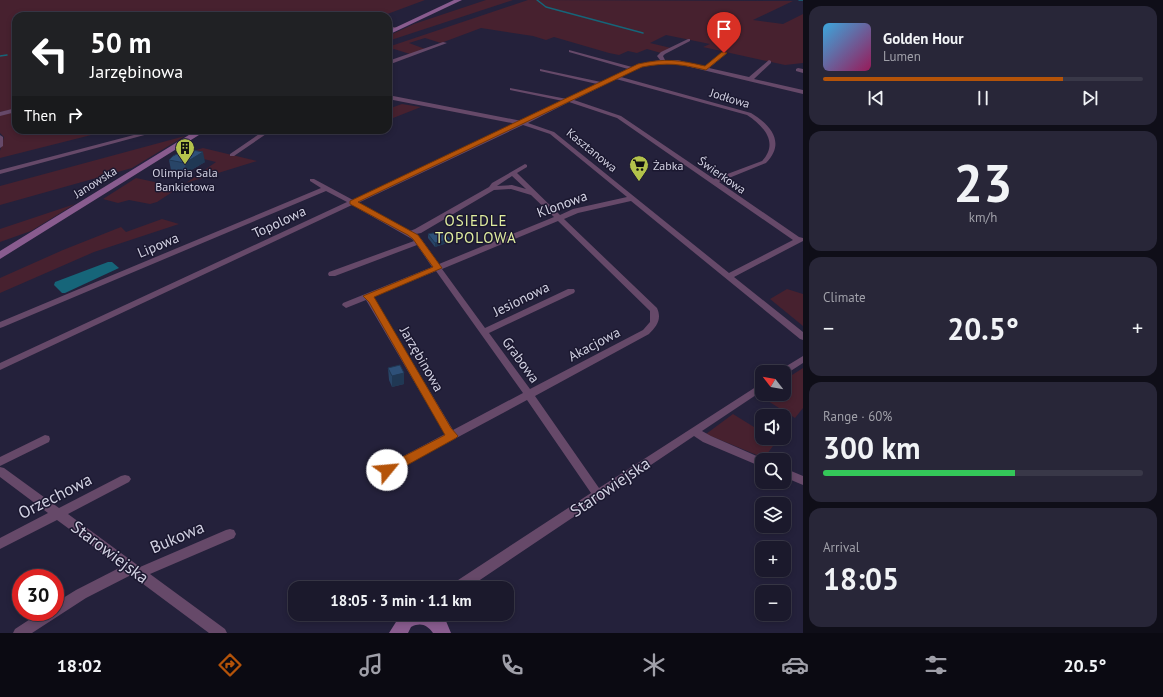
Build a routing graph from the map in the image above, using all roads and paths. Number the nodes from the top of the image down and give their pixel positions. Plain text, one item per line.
1 (459, 0) edge
2 (392, 28) edge
3 (396, 29) junction
4 (392, 31) edge
5 (688, 40) dead end
6 (445, 43) dead end
7 (571, 51) dead end
8 (724, 53) dead end
9 (637, 61) dead end
10 (663, 61) junction
11 (769, 62) dead end
12 (392, 63) edge
13 (646, 64) junction
14 (706, 68) junction
15 (633, 69) junction
16 (542, 70) dead end
17 (616, 77) junction
18 (750, 79) junction
19 (602, 84) junction
20 (512, 89) dead end
21 (803, 92) edge
22 (392, 98) edge
23 (569, 100) junction
24 (12, 111) edge
25 (0, 114) edge
26 (523, 123) junction
27 (145, 134) edge
28 (194, 134) edge
29 (264, 134) edge
30 (0, 137) edge
31 (0, 146) edge
32 (232, 155) dead end
33 (525, 166) dead end
34 (0, 172) edge
35 (513, 173) junction
36 (312, 180) dead end
37 (714, 182) junction
38 (326, 188) junction
39 (492, 188) junction
40 (535, 195) junction
41 (633, 198) junction
42 (353, 202) junction
43 (559, 218) junction
44 (411, 233) junction
45 (800, 239) edge
46 (419, 242) junction
47 (0, 256) edge
48 (438, 268) junction
49 (332, 274) dead end
50 (729, 276) junction
51 (571, 291) dead end
52 (368, 296) junction
53 (346, 305) dead end
54 (0, 325) edge
55 (484, 332) junction
56 (803, 337) edge
57 (803, 359) edge
58 (0, 367) edge
59 (791, 367) edge
60 (755, 391) edge
61 (529, 395) junction
62 (694, 431) junction
63 (452, 436) junction
64 (45, 440) dead end
65 (755, 460) edge
66 (0, 462) edge
67 (387, 470) dead end
68 (0, 471) edge
69 (791, 475) edge
70 (125, 479) dead end
71 (803, 481) edge
72 (598, 495) junction
73 (59, 513) junction
74 (230, 534) dead end
75 (0, 544) edge
76 (136, 571) junction
77 (468, 581) edge
78 (64, 604) edge
79 (38, 621) edge
80 (405, 621) edge
81 (20, 633) edge
82 (220, 633) edge
83 (398, 633) edge

1 - 3 main road
2 - 3 street
3 - 4 main road
5 - 10 street
6 - 12 street
7 - 15 street
8 - 14 street
9 - 13 street
10 - 13 street, Topolowa
10 - 14 street, Topolowa
11 - 18 street
13 - 15 street, Topolowa
14 - 18 street, Topolowa
15 - 17 street, Topolowa
16 - 19 street
17 - 19 street, Topolowa
17 - 37 street, Jodłowa
18 - 21 street, Topolowa
19 - 23 street, Topolowa
20 - 23 street
22 - 26 street, Kasztanowa
23 - 26 street, Topolowa
23 - 37 street, Świerkowa
24 - 25 street
26 - 41 street, Kasztanowa
26 - 42 street, Topolowa
27 - 34 street
28 - 47 main road, Janowska
29 - 32 street
30 - 31 street
33 - 35 street, Akacjowa
35 - 39 street, Akacjowa
35 - 40 street, Akacjowa
36 - 38 street
37 - 45 street, Świerkowa
38 - 42 street
38 - 54 street, Lipowa
39 - 40 street, Akacjowa
39 - 44 street, Akacjowa
40 - 43 street, Akacjowa
41 - 43 street, Klonowa
41 - 50 street, Kasztanowa
42 - 44 street
42 - 58 street, Topolowa
43 - 48 street, Klonowa
43 - 61 street, Akacjowa
44 - 46 street, Grabowa
45 - 50 street
46 - 48 street, Grabowa
46 - 49 street
48 - 52 street, Klonowa
48 - 55 street, Grabowa
50 - 56 street, Kasztanowa
51 - 55 street, Jesionowa
52 - 53 street, Klonowa
52 - 63 street, Jarzębinowa
55 - 61 street, Grabowa
57 - 59 street
60 - 62 street, Starowiejska
61 - 63 street, Akacjowa
61 - 72 street, Grabowa
62 - 65 street
62 - 72 street, Starowiejska
63 - 67 street, Akacjowa
64 - 66 street
68 - 73 street, Starowiejska
69 - 71 street
70 - 73 street, Orzechowa
72 - 77 street, Starowiejska
73 - 75 street, Orzechowa
73 - 76 street, Starowiejska
74 - 76 street, Bukowa
76 - 78 street, Bukowa
76 - 82 street, Starowiejska
79 - 81 street
80 - 83 main road

